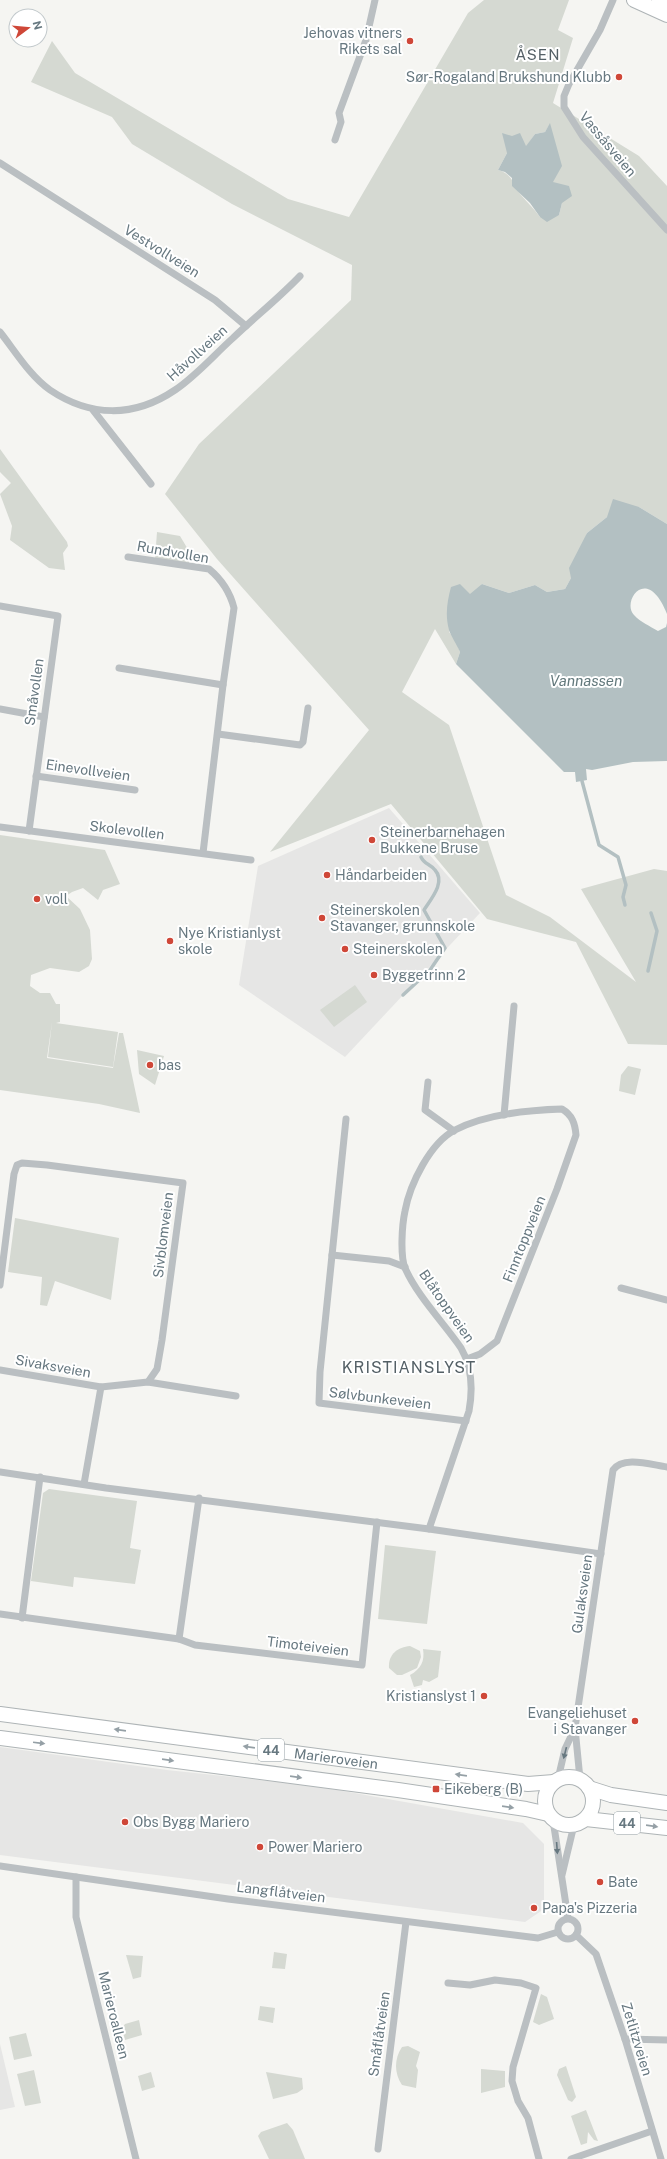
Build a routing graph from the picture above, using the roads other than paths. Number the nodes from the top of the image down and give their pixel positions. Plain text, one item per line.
1 (375, 0) edge
2 (613, 0) edge
3 (634, 0) edge
4 (658, 0) edge
5 (667, 3) edge
6 (667, 16) edge
7 (335, 140) dead end
8 (0, 163) edge
9 (667, 230) edge
10 (300, 276) dead end
11 (246, 326) junction
12 (0, 332) edge
13 (93, 410) junction
14 (152, 484) dead end
15 (128, 557) dead end
16 (0, 606) edge
17 (119, 668) dead end
18 (223, 685) junction
19 (308, 708) dead end
20 (0, 709) edge
21 (44, 717) junction
22 (218, 734) junction
23 (36, 776) junction
24 (135, 790) dead end
25 (0, 827) edge
26 (29, 831) junction
27 (203, 852) junction
28 (251, 860) dead end
29 (514, 1006) dead end
30 (428, 1082) dead end
31 (568, 1113) joint
32 (504, 1115) junction
33 (346, 1119) dead end
34 (454, 1131) junction
35 (332, 1255) junction
36 (405, 1267) junction
37 (0, 1285) edge
38 (621, 1288) dead end
39 (667, 1300) edge
40 (467, 1359) junction
41 (0, 1370) edge
42 (148, 1382) junction
43 (101, 1387) junction
44 (236, 1396) dead end
45 (466, 1421) junction
46 (667, 1467) edge
47 (0, 1472) edge
48 (40, 1477) junction
49 (84, 1484) junction
50 (198, 1498) junction
51 (377, 1522) junction
52 (429, 1529) junction
53 (601, 1554) junction
54 (0, 1614) edge
55 (22, 1618) junction
56 (180, 1639) junction
57 (0, 1714) edge
58 (576, 1728) junction
59 (0, 1738) edge
60 (556, 1781) junction
61 (584, 1783) junction
62 (667, 1804) edge
63 (551, 1817) junction
64 (580, 1822) junction
65 (667, 1828) edge
66 (0, 1866) edge
67 (562, 1875) junction
68 (76, 1877) junction
69 (568, 1918) junction
70 (406, 1922) junction
71 (558, 1932) junction
72 (576, 1935) junction
73 (448, 1983) dead end
74 (625, 2039) junction
75 (667, 2040) edge
76 (652, 2131) junction
77 (378, 2149) dead end
78 (136, 2159) edge
79 (539, 2159) edge
80 (571, 2159) edge
81 (661, 2159) edge

1 - 7 street
2 - 9 street, Vassåsveien
3 - 6 main road
4 - 5 main road
8 - 11 street, Vestvollveien
10 - 11 street
11 - 13 street, Håvollveien
12 - 13 street, Håvollveien
13 - 14 street, Håvollveien
15 - 18 street, Rundvollen
16 - 21 street, Småvollen
17 - 18 street
18 - 22 street, Rundvollen
19 - 22 street
20 - 21 street
21 - 23 street, Småvollen
22 - 27 street, Rundvollen
23 - 24 street, Einevollveien
23 - 26 street, Småvollen
25 - 26 street, Skolevollen
26 - 27 street, Skolevollen
27 - 28 street, Skolevollen
29 - 32 street
30 - 34 street
31 - 32 street, Blåtoppveien
31 - 40 street, Finntoppveien
32 - 34 street, Blåtoppveien
33 - 35 street, Sølvbunkeveien
34 - 36 street, Blåtoppveien
35 - 36 street
35 - 45 street, Sølvbunkeveien
36 - 40 street, Blåtoppveien
37 - 42 street, Sivblomveien
38 - 39 street
40 - 45 street, Blåtoppveien
41 - 43 street, Sivaksveien
42 - 43 street
42 - 44 street
43 - 49 street
45 - 52 street, Blåtoppveien
46 - 53 street, Gulaksveien
47 - 48 street
48 - 49 street
48 - 55 street
49 - 50 street
50 - 51 street
50 - 56 street
51 - 52 street
51 - 56 street, Timoteiveien
52 - 53 street
53 - 58 street, Gulaksveien
54 - 55 street, Timoteiveien
55 - 56 street, Timoteiveien
60 -> 57 main road, Marieroveien / 44
58 -> 60 street
58 - 61 street, Gulaksveien
59 -> 63 main road, Marieroveien / 44
60 - 61 main road, 44
60 - 63 main road
61 - 62 main road, 44
61 - 64 main road
63 - 64 main road, 44
63 -> 67 street
64 -> 65 main road, 44
64 - 67 street
66 - 68 street, Langflåtveien
67 - 69 street
68 - 70 street, Langflåtveien
68 - 78 street, Marieroalleen
69 - 71 street
69 - 72 street
70 - 71 street, Langflåtveien
70 - 77 street, Småflåtveien
71 - 72 street, Langflåtveien
72 - 74 street, Zetlitzveien
73 - 79 street
74 - 75 street
74 - 76 street, Zetlitzveien
76 - 80 street
76 - 81 street, Zetlitzveien

